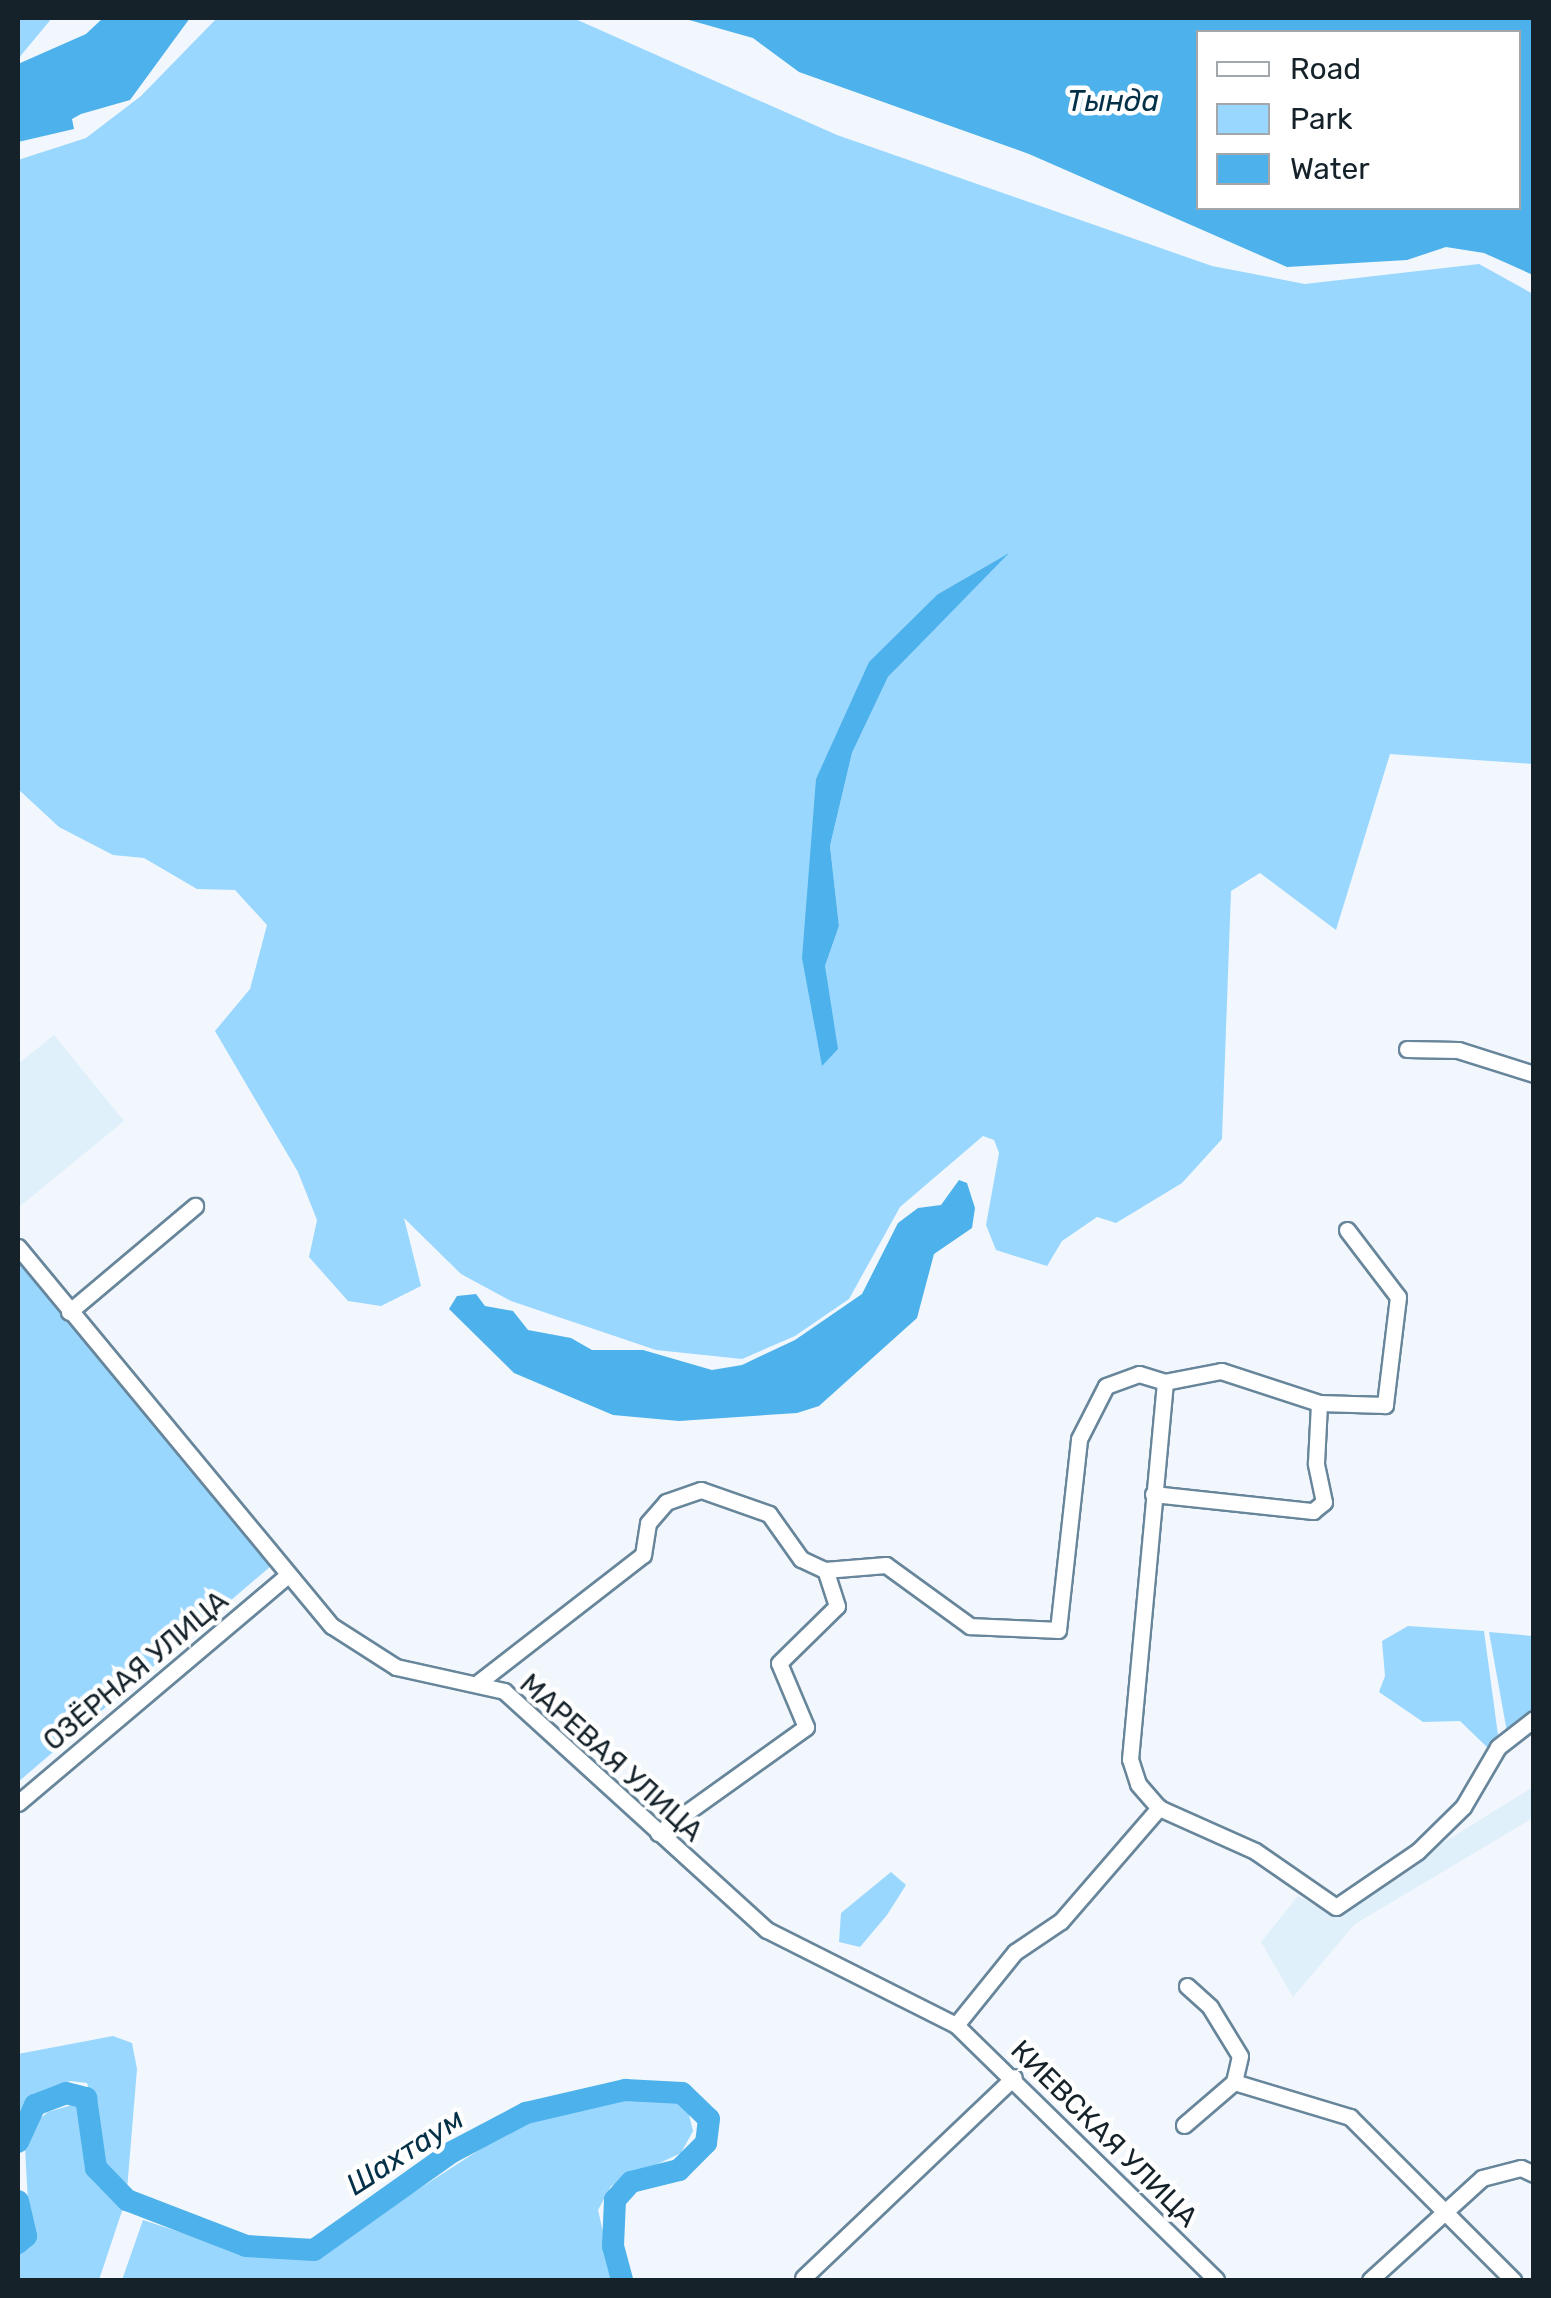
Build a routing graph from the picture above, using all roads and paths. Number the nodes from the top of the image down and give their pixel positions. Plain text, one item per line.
1 (1406, 1048) dead end
2 (1534, 1074) edge
3 (195, 1206) dead end
4 (1347, 1230) dead end
5 (18, 1247) edge
6 (69, 1312) junction
7 (1166, 1382) junction
8 (1319, 1403) junction
9 (1152, 1494) junction
10 (825, 1570) junction
11 (287, 1576) junction
12 (478, 1682) junction
13 (1534, 1719) edge
14 (18, 1803) edge
15 (1158, 1808) junction
16 (658, 1833) junction
17 (1187, 1986) dead end
18 (956, 2025) junction
19 (1014, 2077) junction
20 (1234, 2082) junction
21 (1184, 2125) dead end
22 (1534, 2174) edge
23 (1443, 2210) junction
24 (804, 2278) dead end
25 (1216, 2280) edge
26 (1370, 2280) edge
27 (1513, 2280) edge

1 - 2 street
3 - 6 street
4 - 8 street
5 - 6 street, МАРЕВАЯ УЛИЦА
6 - 11 street, МАРЕВАЯ УЛИЦА
7 - 8 street
7 - 9 street
7 - 10 street
8 - 9 street
9 - 15 street
10 - 12 street
10 - 16 street
11 - 12 street, МАРЕВАЯ УЛИЦА
11 - 14 street, ОЗЁРНАЯ УЛИЦА
12 - 16 street, МАРЕВАЯ УЛИЦА
13 - 15 street
15 - 18 street
16 - 18 street, МАРЕВАЯ УЛИЦА
17 - 20 street
18 - 19 street, КИЕВСКАЯ УЛИЦА
19 - 24 street
19 - 25 street, КИЕВСКАЯ УЛИЦА
20 - 21 street
20 - 23 street
22 - 23 street
23 - 26 street
23 - 27 street

